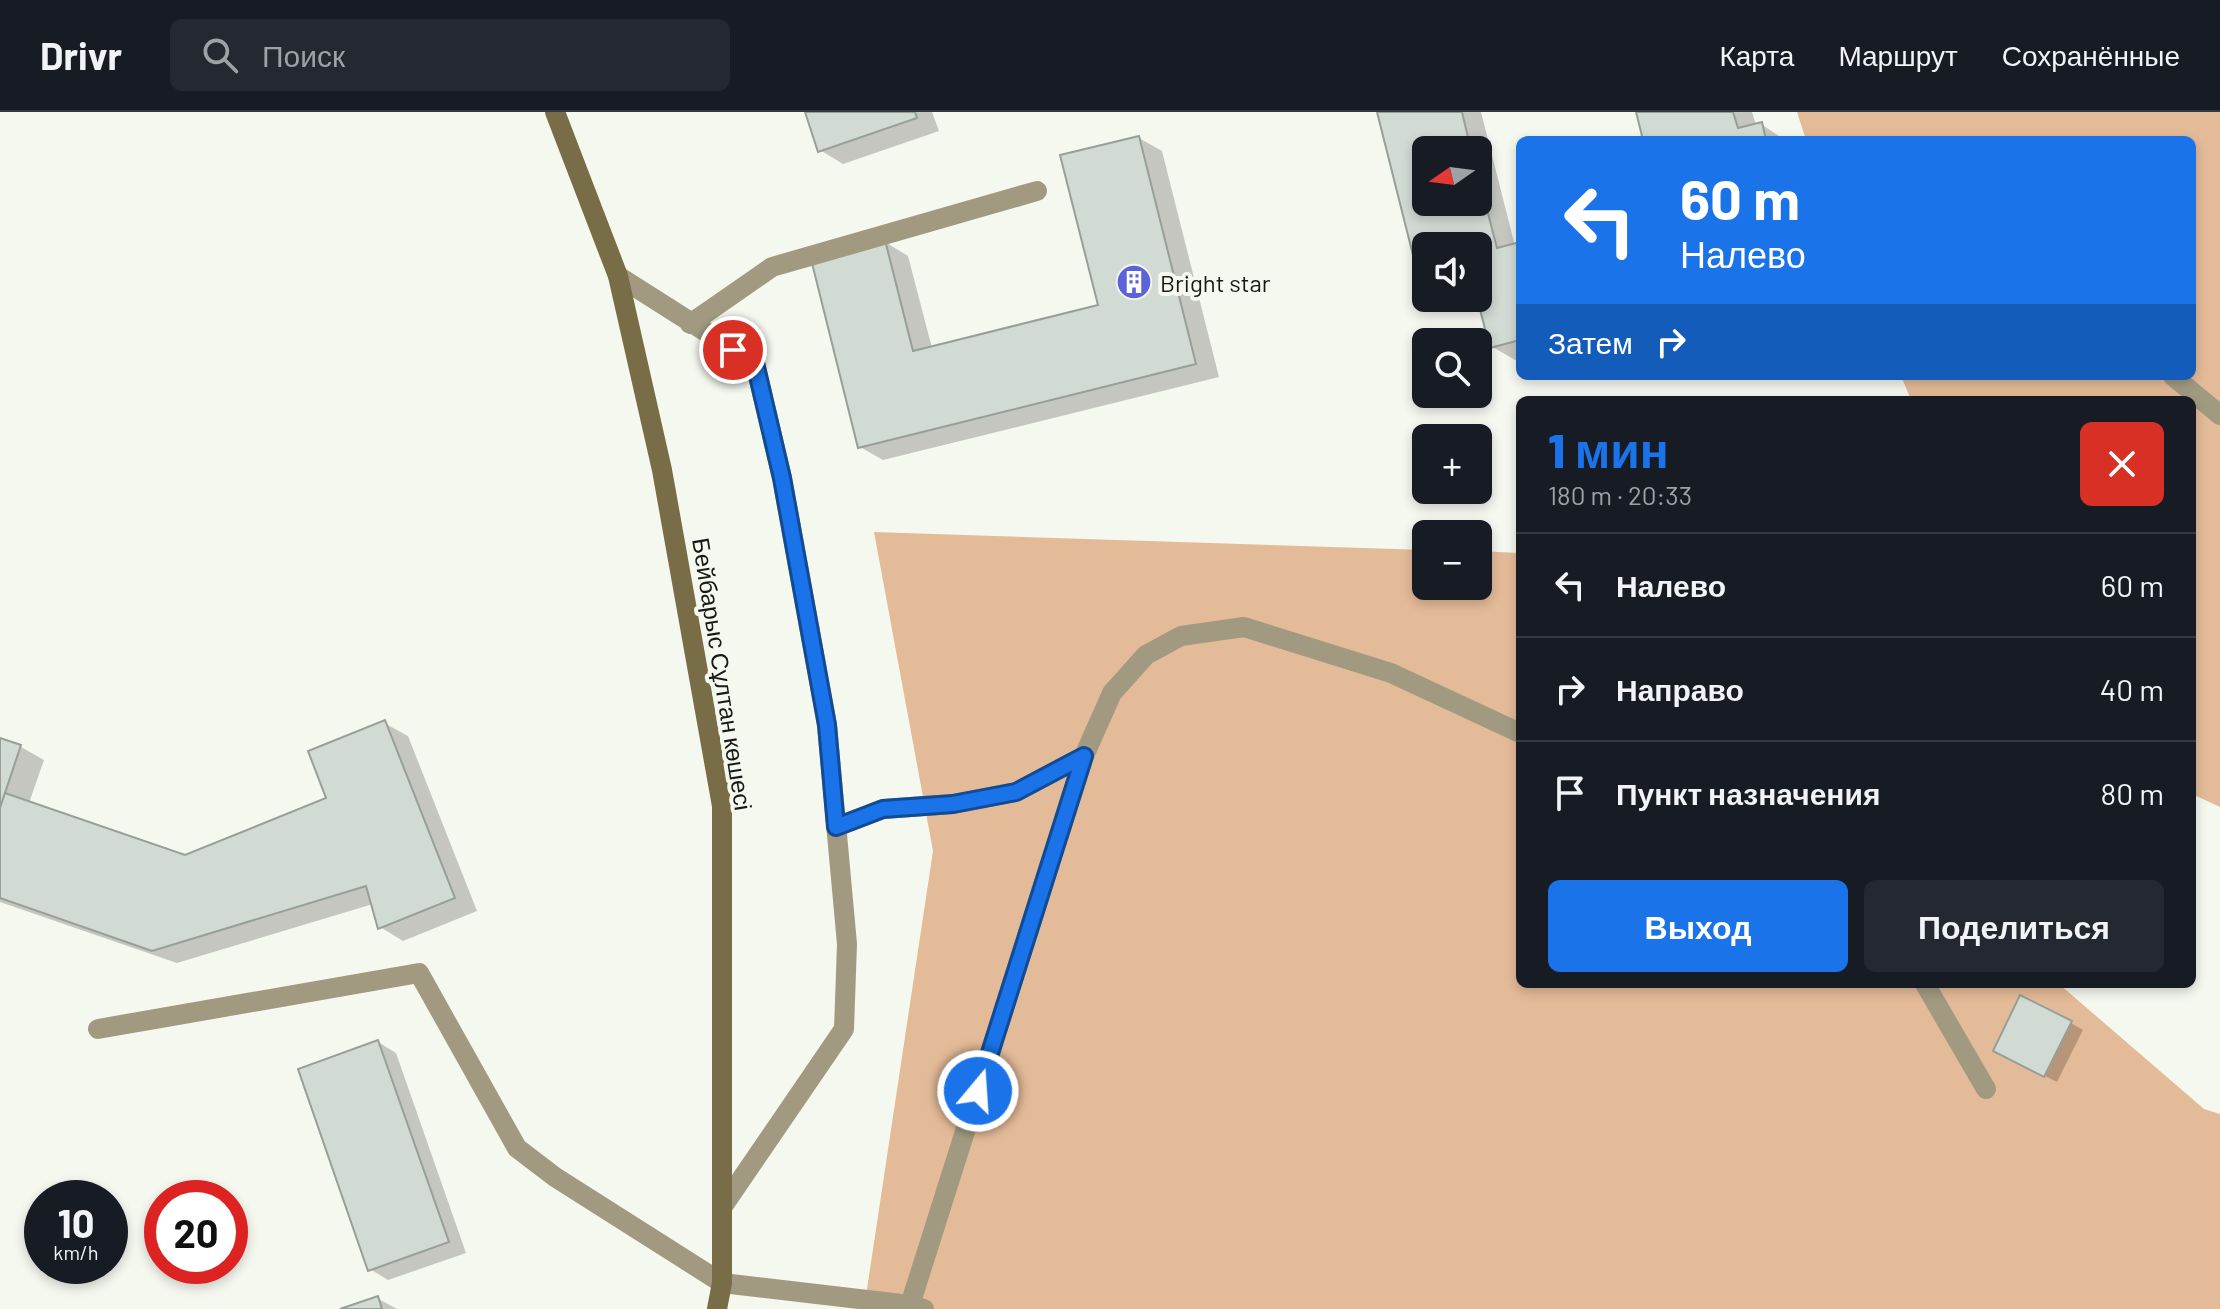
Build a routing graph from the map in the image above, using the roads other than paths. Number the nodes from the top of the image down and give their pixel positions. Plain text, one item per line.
1 (555, 112) edge
2 (1037, 191) dead end
3 (618, 276) junction
4 (690, 324) junction
5 (2178, 380) edge
6 (2220, 415) edge
7 (1516, 731) edge
8 (1084, 756) junction
9 (836, 827) junction
10 (1927, 988) edge
11 (98, 1029) dead end
12 (1986, 1089) dead end
13 (723, 1206) junction
14 (722, 1283) junction
15 (917, 1307) edge
16 (717, 1309) edge

1 - 3 street, Бейбарыс Сұлтан көшесі
2 - 4 street
3 - 4 street
3 - 13 street, Бейбарыс Сұлтан көшесі
4 - 9 street
5 - 6 street
7 - 8 street
8 - 9 street
8 - 15 street
9 - 13 street
10 - 12 street
11 - 14 street
13 - 14 street, Бейбарыс Сұлтан көшесі
14 - 15 street
14 - 16 street, Бейбарыс Сұлтан көшесі

